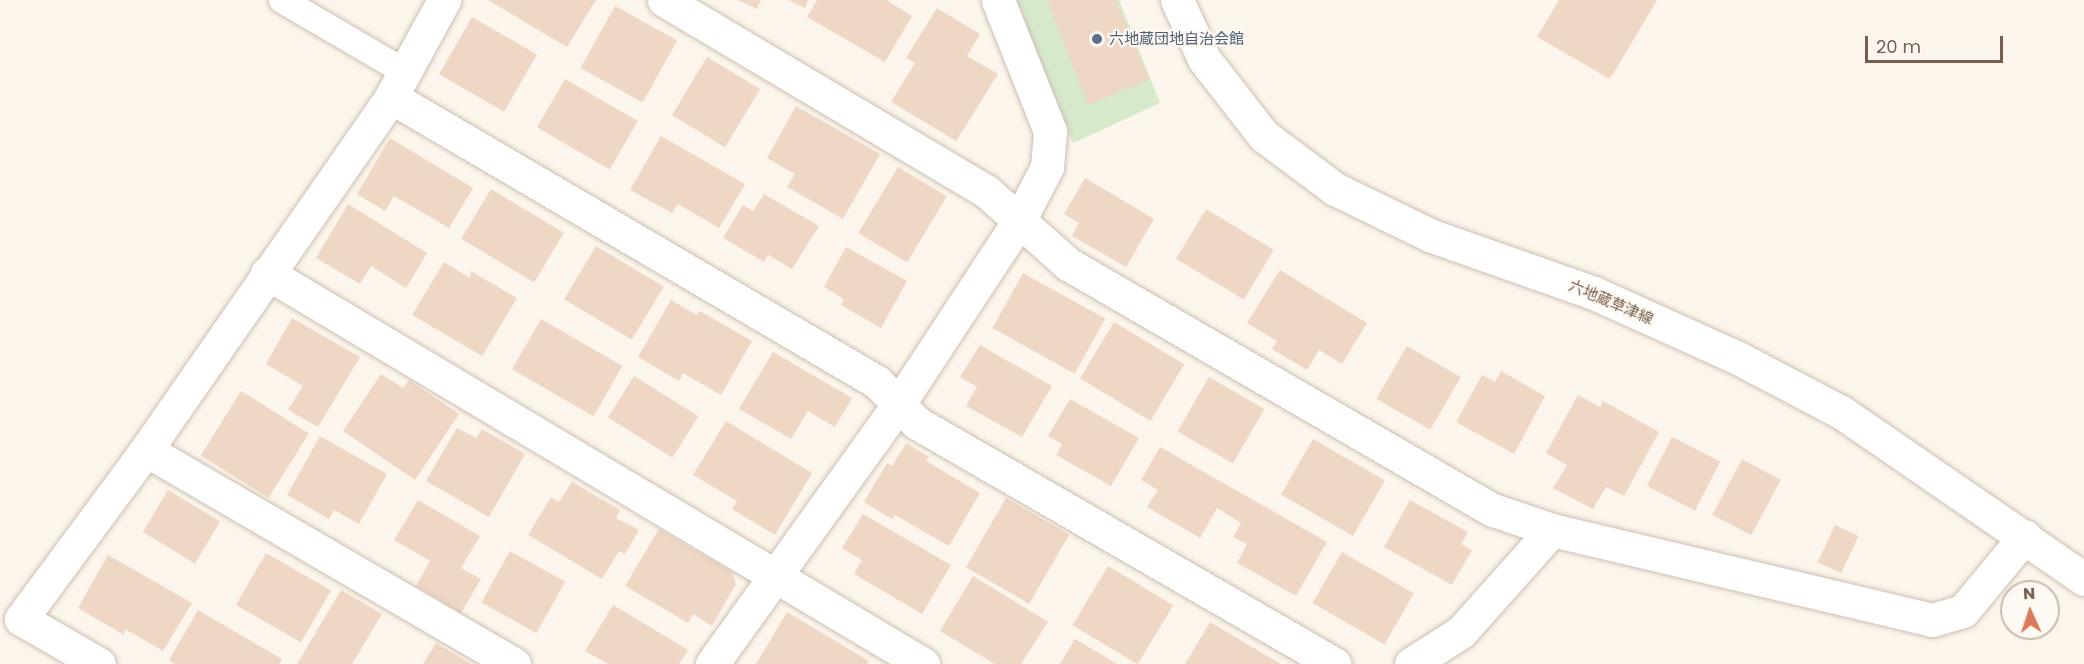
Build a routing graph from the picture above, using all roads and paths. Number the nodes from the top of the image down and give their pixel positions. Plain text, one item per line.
1 (282, 0) edge
2 (444, 0) edge
3 (664, 0) edge
4 (998, 0) edge
5 (1177, 0) edge
6 (396, 84) junction
7 (1019, 221) junction
8 (267, 273) junction
9 (900, 402) junction
10 (146, 450) junction
11 (1552, 530) junction
12 (2025, 536) junction
13 (776, 576) junction
14 (2084, 579) edge
15 (99, 664) edge
16 (514, 664) edge
17 (712, 664) edge
18 (922, 664) edge
19 (1334, 664) edge
20 (1411, 664) edge

1 - 6 lane
2 - 6 street
3 - 7 street
4 - 7 street
5 - 12 street, 六地蔵草津線
6 - 8 street
6 - 9 street
7 - 9 street
7 - 11 street
8 - 10 street
8 - 13 street
9 - 13 street
9 - 19 street
10 - 15 street
10 - 16 street
11 - 12 street
11 - 20 street
12 - 14 street, 六地蔵草津線
13 - 17 street
13 - 18 street

